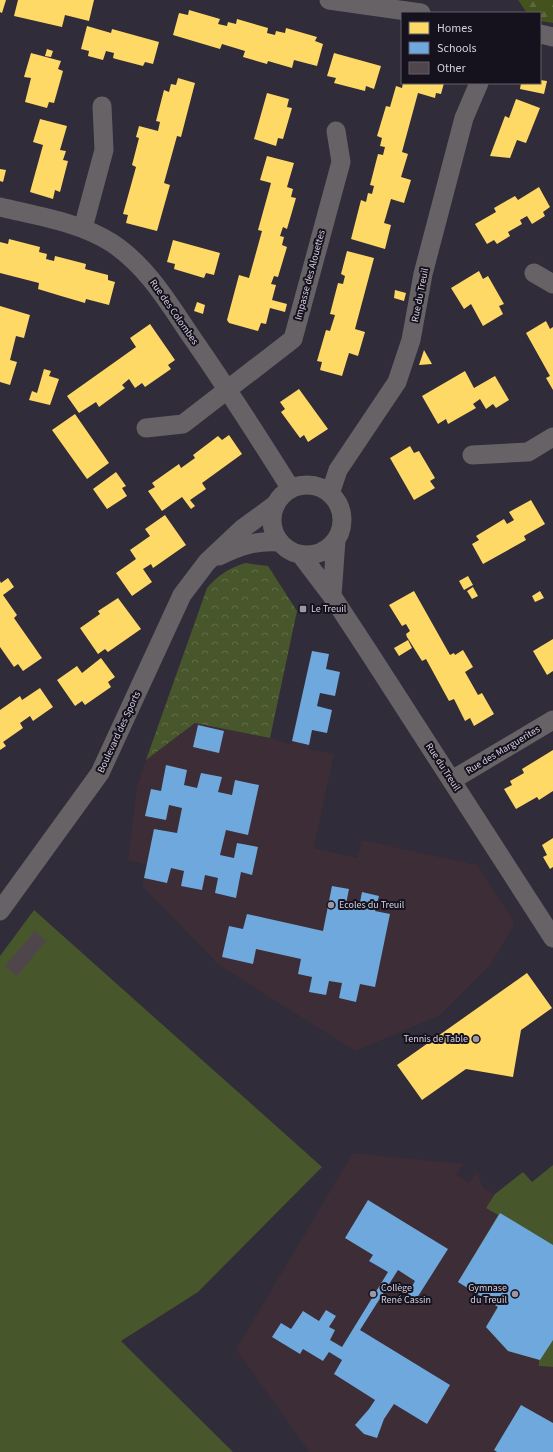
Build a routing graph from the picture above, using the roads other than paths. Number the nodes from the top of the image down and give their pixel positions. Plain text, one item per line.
1 (329, 0) edge
2 (414, 12) edge
3 (541, 34) edge
4 (553, 37) edge
5 (479, 84) edge
6 (102, 106) dead end
7 (336, 131) dead end
8 (0, 207) edge
9 (83, 228) junction
10 (534, 273) dead end
11 (553, 284) edge
12 (228, 390) junction
13 (146, 428) dead end
14 (553, 438) edge
15 (472, 455) dead end
16 (291, 489) junction
17 (330, 494) junction
18 (276, 504) junction
19 (336, 540) junction
20 (280, 542) junction
21 (301, 555) junction
22 (207, 562) junction
23 (332, 596) junction
24 (553, 720) edge
25 (452, 780) junction
26 (0, 911) edge
27 (553, 938) edge

1 - 2 street
3 - 4 street
5 - 17 street, Rue du Treuil
6 - 9 street
7 - 12 street, Impasse des Alouettes
8 - 9 street, Rue des Colombes
9 - 12 street, Rue des Colombes
10 - 11 street
12 - 13 street, Impasse des Alouettes
12 - 16 street, Rue des Colombes
14 - 15 street
16 - 17 street
16 - 18 street
17 - 19 street
18 - 20 street
18 - 22 street, Boulevard des Sports
19 - 21 street
19 - 23 street
20 - 21 street
20 - 22 street, Boulevard des Sports
21 - 23 street, Rue du Treuil
22 - 26 street, Boulevard des Sports
23 - 25 street, Rue du Treuil
24 - 25 street, Rue des Marguerites
25 - 27 street, Rue du Treuil

